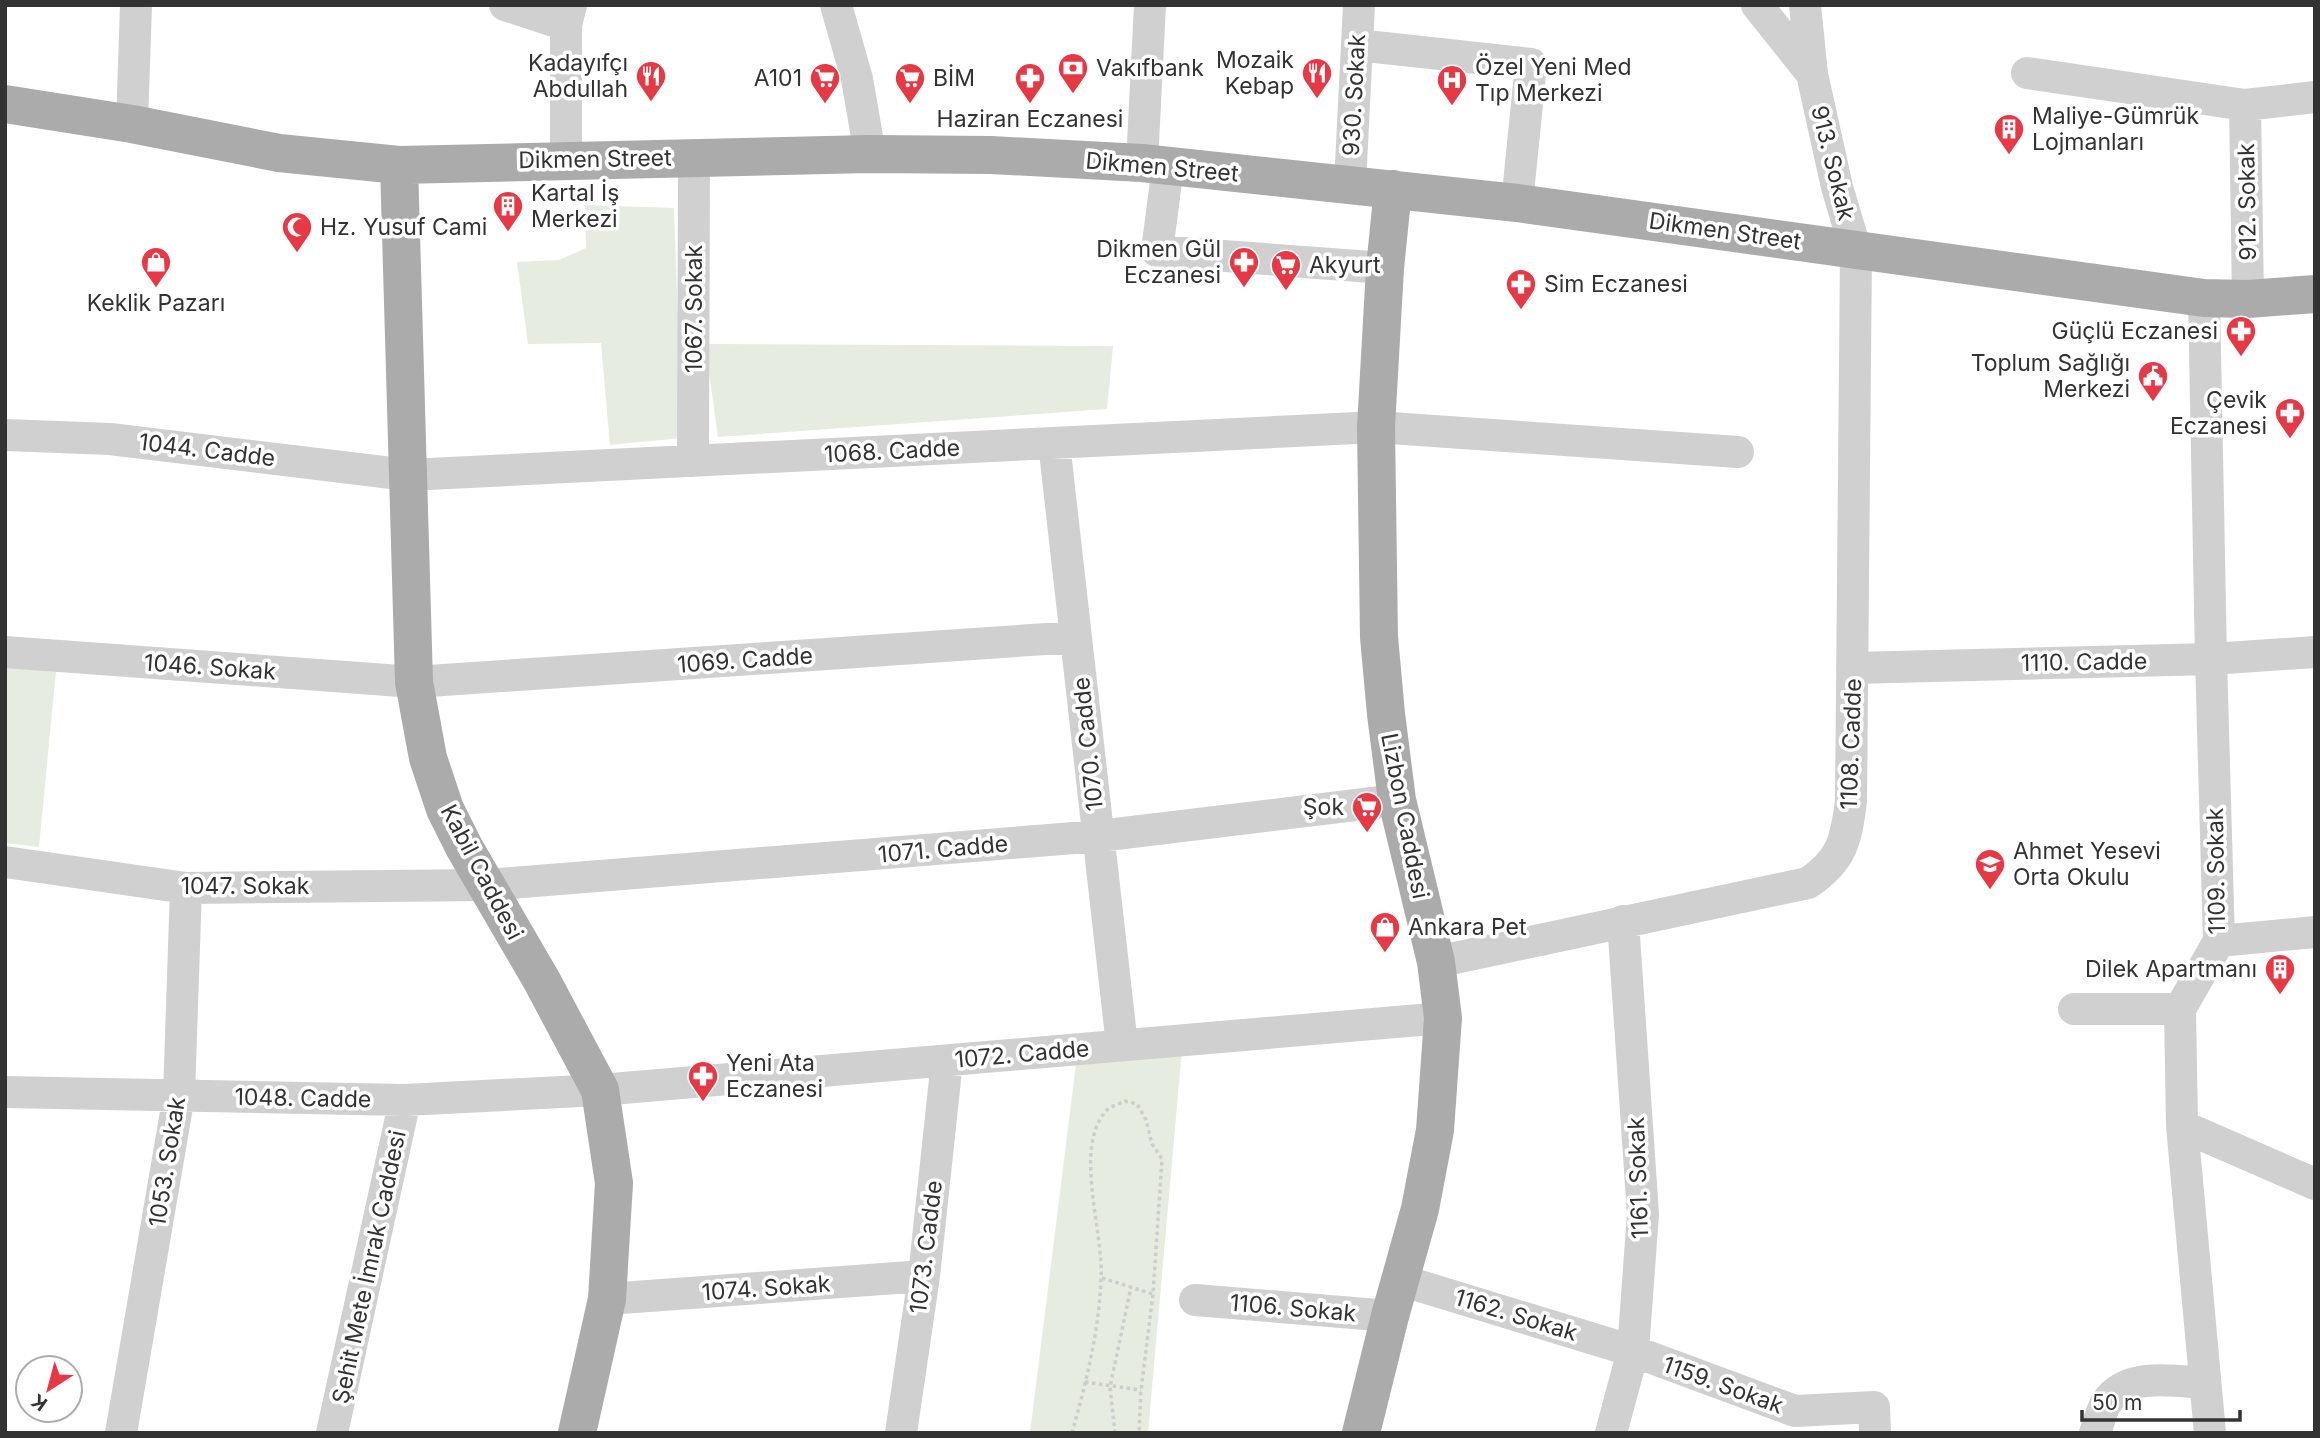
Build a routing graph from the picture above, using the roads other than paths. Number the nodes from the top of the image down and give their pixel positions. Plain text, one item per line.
1 (136, 5) edge
2 (505, 5) edge
3 (835, 5) edge
4 (1150, 5) edge
5 (1359, 5) edge
6 (1757, 5) edge
7 (1805, 5) edge
8 (568, 15) edge
9 (1357, 45) junction
10 (2027, 74) dead end
11 (1812, 75) junction
12 (2315, 97) edge
13 (5, 104) edge
14 (2245, 105) junction
15 (132, 124) junction
16 (870, 153) junction
17 (694, 157) junction
18 (566, 160) junction
19 (399, 165) junction
20 (1155, 165) junction
21 (1350, 184) junction
22 (1394, 189) junction
23 (1517, 203) junction
24 (1856, 251) junction
25 (1385, 268) junction
26 (2315, 294) edge
27 (2204, 298) junction
28 (2248, 299) junction
29 (1376, 427) junction
30 (5, 435) edge
31 (1054, 443) junction
32 (1738, 452) dead end
33 (693, 461) junction
34 (408, 475) junction
35 (1076, 637) junction
36 (5, 652) edge
37 (2315, 652) edge
38 (2211, 659) junction
39 (1853, 668) junction
40 (414, 682) junction
41 (1397, 800) junction
42 (1099, 836) junction
43 (5, 862) edge
44 (487, 885) junction
45 (186, 888) junction
46 (1623, 921) junction
47 (2315, 932) edge
48 (2219, 941) junction
49 (1436, 962) junction
50 (2074, 1009) dead end
51 (2180, 1009) junction
52 (1443, 1018) junction
53 (1122, 1045) junction
54 (947, 1061) junction
55 (600, 1090) junction
56 (5, 1092) edge
57 (179, 1096) junction
58 (405, 1100) junction
59 (2182, 1126) junction
60 (2315, 1184) edge
61 (925, 1276) junction
62 (1400, 1280) junction
63 (607, 1299) junction
64 (1195, 1300) dead end
65 (1390, 1316) junction
66 (1633, 1351) junction
67 (2205, 1384) junction
68 (1791, 1422) edge
69 (121, 1433) edge
70 (332, 1433) edge
71 (577, 1433) edge
72 (901, 1433) edge
73 (1361, 1433) edge
74 (1611, 1433) edge
75 (1875, 1433) edge
76 (2095, 1433) edge
77 (2210, 1433) edge

1 - 15 street
2 - 8 street
3 - 16 street
4 - 20 street
5 - 9 street, 930. Sokak
6 - 11 street, 913. Sokak
7 - 11 street, 913. Sokak
8 - 18 street
9 - 21 street, 930. Sokak
9 - 23 street
10 - 14 street
11 - 24 street, 913. Sokak
12 - 14 street
13 - 15 main road, Dikmen Street
14 - 28 street, 912. Sokak
15 - 19 main road, Dikmen Street
16 - 17 main road, Dikmen Street
16 - 20 main road, Dikmen Street
17 - 18 main road, Dikmen Street
17 - 33 street, 1067. Sokak
18 - 19 main road, Dikmen Street
19 - 34 main road, Kabil Caddesi
20 - 21 main road, Dikmen Street
20 - 25 street
21 - 22 main road, Dikmen Street
22 - 23 main road, Dikmen Street
22 - 25 main road, Lizbon Caddesi
23 - 24 main road, Dikmen Street
24 - 27 main road, Dikmen Street
24 - 39 street, 1108. Cadde
25 - 29 main road, Lizbon Caddesi
26 - 28 main road, Dikmen Street
27 - 28 main road, Dikmen Street
27 - 38 street, 1109. Sokak
29 - 31 street, 1068. Cadde
29 - 32 street, 1068. Cadde
29 - 41 main road, Lizbon Caddesi
30 - 34 street, 1044. Cadde
31 - 33 street, 1068. Cadde
31 - 35 street, 1070. Cadde
33 - 34 street, 1068. Cadde
34 - 40 main road, Kabil Caddesi
35 - 40 street, 1069. Cadde
35 - 42 street, 1070. Cadde
36 - 40 street, 1046. Sokak
37 - 38 street, 1110. Cadde
38 - 39 street, 1110. Cadde
38 - 48 street, 1109. Sokak
39 - 46 street, 1108. Cadde
40 - 44 main road, Kabil Caddesi
41 - 42 street, 1071. Cadde
41 - 49 main road, Lizbon Caddesi
42 - 44 street, 1071. Cadde
42 - 53 street, 1070. Cadde
43 - 45 street, 1047. Sokak
44 - 45 street, 1047. Sokak
44 - 55 main road, Kabil Caddesi
45 - 57 street, 1053. Sokak
46 - 49 street, 1108. Cadde
46 - 66 street, 1161. Sokak
47 - 48 street
48 - 51 street, 1109. Sokak
49 - 52 main road, Lizbon Caddesi
50 - 51 street
51 - 59 street
52 - 53 street, 1072. Cadde
52 - 62 main road, Lizbon Caddesi
53 - 54 street, 1072. Cadde
54 - 55 street, 1072. Cadde
54 - 61 street, 1073. Cadde
55 - 58 street, 1048. Cadde
55 - 63 main road, Kabil Caddesi
56 - 57 street, 1048. Cadde
57 - 58 street, 1048. Cadde
57 - 69 street, 1053. Sokak
58 - 70 street, Şehit Mete İmrak Caddesi
59 - 60 street
59 - 67 street
61 - 63 street, 1074. Sokak
61 - 72 street, 1073. Cadde
62 - 65 main road, Lizbon Caddesi
62 - 66 street, 1162. Sokak
63 - 71 main road, Kabil Caddesi
64 - 65 street, 1106. Sokak
65 - 73 main road, Lizbon Caddesi
66 - 68 street, 1159. Sokak
66 - 74 street, 1161. Sokak
67 - 76 street
67 - 77 street
68 - 75 street, 1159. Sokak

